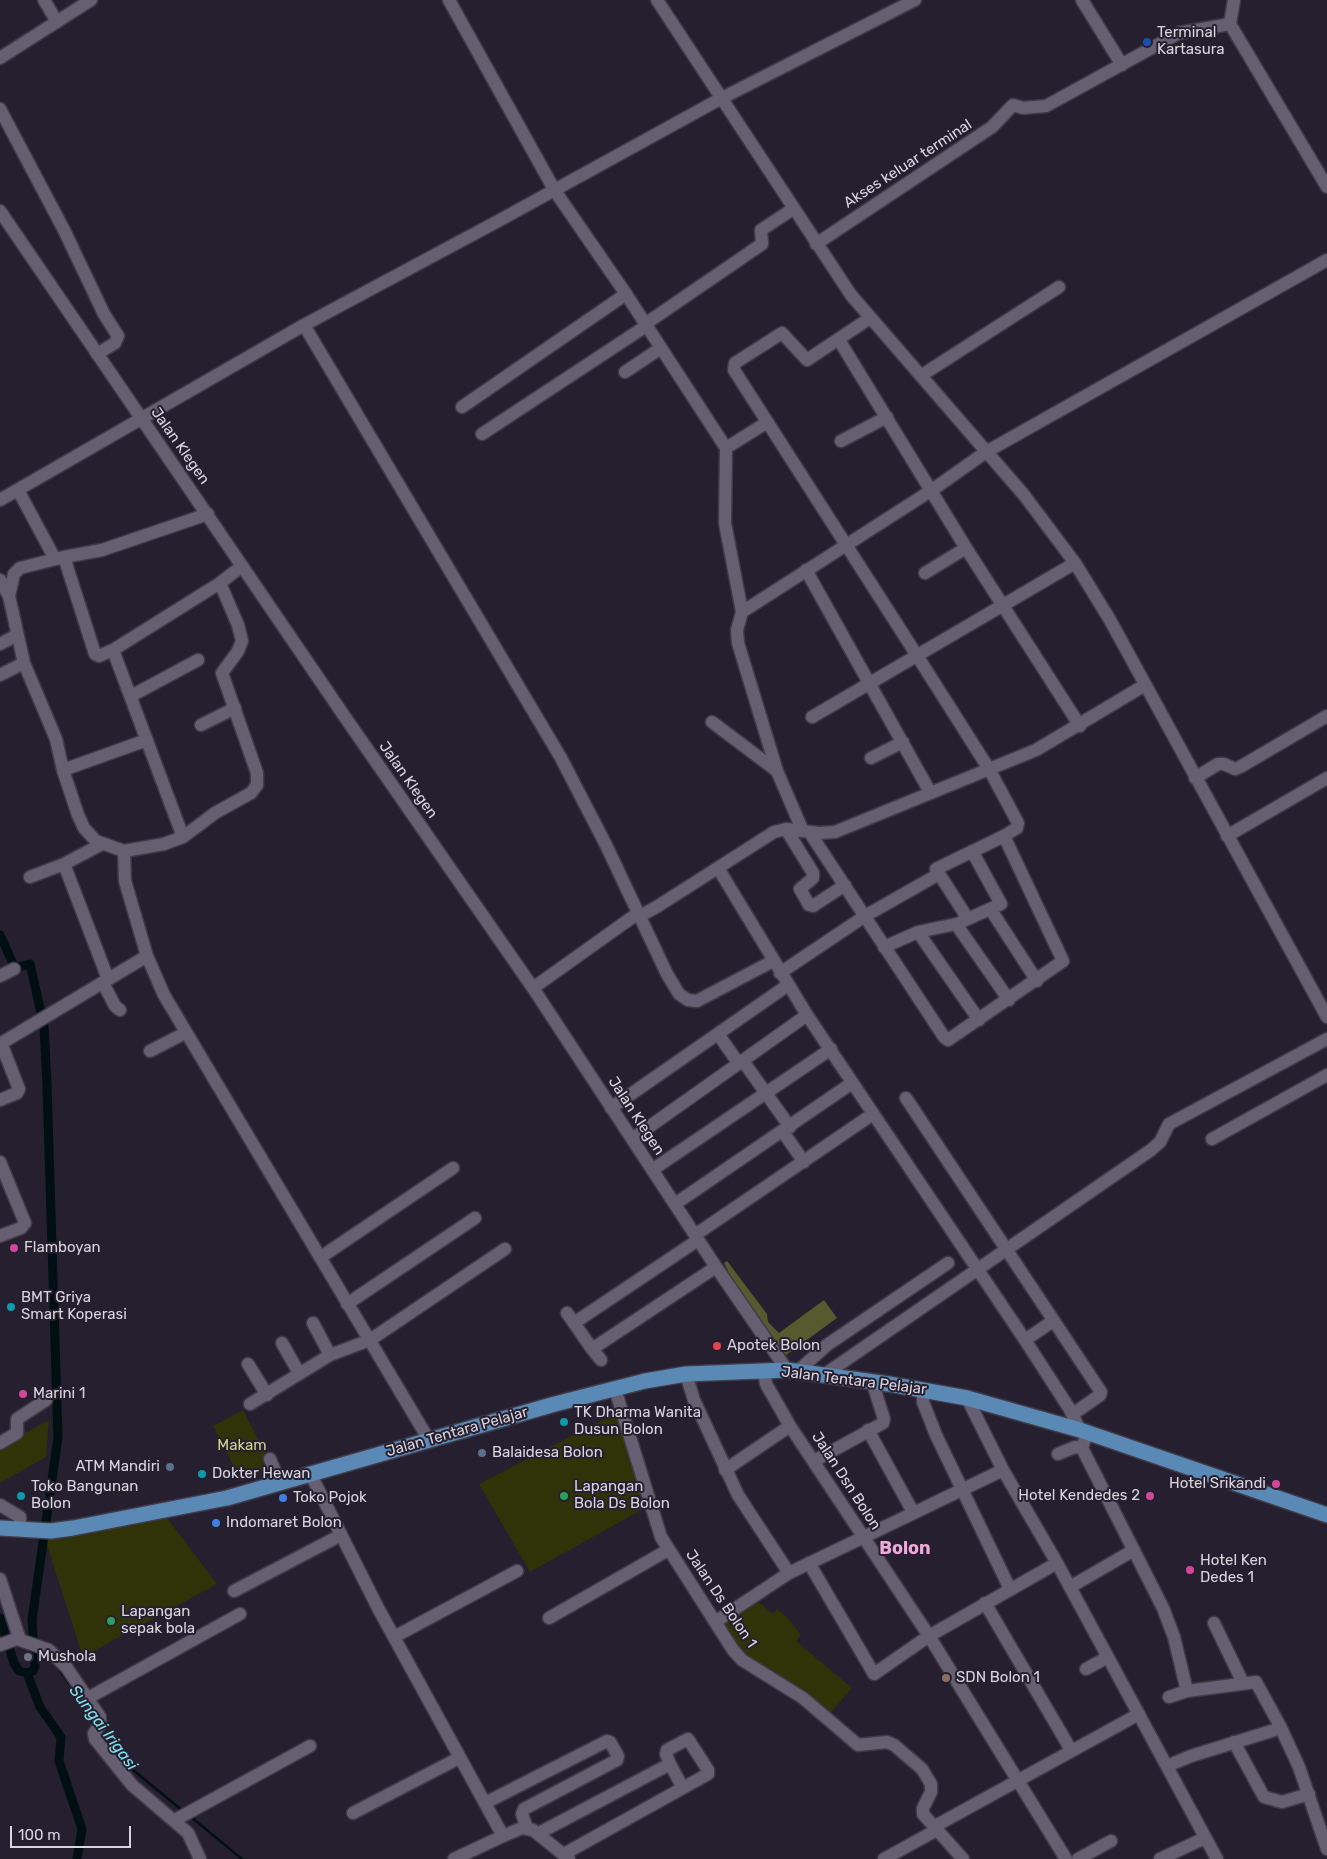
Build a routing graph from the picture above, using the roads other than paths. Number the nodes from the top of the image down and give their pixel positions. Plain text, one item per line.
1 (44, 0) edge
2 (91, 0) edge
3 (449, 0) edge
4 (657, 0) edge
5 (915, 0) edge
6 (1082, 0) edge
7 (1234, 0) edge
8 (57, 22) junction
9 (1230, 24) junction
10 (1, 56) edge
11 (1122, 65) junction
12 (720, 99) junction
13 (0, 109) edge
14 (1327, 187) edge
15 (555, 191) junction
16 (793, 208) junction
17 (0, 210) edge
18 (816, 244) junction
19 (1327, 260) edge
20 (1059, 286) dead end
21 (626, 294) junction
22 (870, 318) junction
23 (649, 323) junction
24 (304, 325) junction
25 (839, 340) junction
26 (661, 348) junction
27 (98, 354) junction
28 (625, 372) dead end
29 (922, 375) junction
30 (462, 407) dead end
31 (887, 417) junction
32 (141, 419) junction
33 (766, 423) junction
34 (482, 434) dead end
35 (841, 441) dead end
36 (726, 448) junction
37 (986, 452) junction
38 (18, 490) junction
39 (932, 490) junction
40 (0, 500) edge
41 (208, 514) junction
42 (847, 545) junction
43 (966, 548) junction
44 (60, 558) junction
45 (1075, 563) junction
46 (242, 566) junction
47 (806, 570) junction
48 (925, 573) dead end
49 (220, 583) junction
50 (4, 594) edge
51 (1002, 606) junction
52 (742, 612) junction
53 (16, 635) junction
54 (0, 644) edge
55 (113, 650) junction
56 (916, 654) junction
57 (198, 660) dead end
58 (24, 663) junction
59 (0, 675) edge
60 (870, 683) junction
61 (1145, 685) junction
62 (131, 696) junction
63 (235, 708) junction
64 (1327, 716) edge
65 (812, 717) dead end
66 (712, 722) dead end
67 (200, 725) dead end
68 (1080, 726) junction
69 (147, 740) junction
70 (903, 742) junction
71 (871, 758) dead end
72 (989, 769) junction
73 (63, 770) junction
74 (777, 771) junction
75 (1195, 778) junction
76 (1327, 778) edge
77 (930, 792) junction
78 (786, 829) junction
79 (806, 831) junction
80 (1004, 836) junction
81 (1227, 836) junction
82 (183, 837) junction
83 (100, 844) junction
84 (124, 851) junction
85 (972, 851) junction
86 (64, 864) junction
87 (718, 868) junction
88 (938, 872) junction
89 (30, 877) dead end
90 (845, 885) junction
91 (868, 909) junction
92 (991, 910) junction
93 (639, 915) junction
94 (962, 922) junction
95 (918, 932) junction
96 (884, 947) junction
97 (147, 956) junction
98 (773, 961) junction
99 (14, 969) dead end
100 (780, 973) junction
101 (0, 976) edge
102 (105, 981) junction
103 (1037, 981) junction
104 (788, 985) junction
105 (533, 988) junction
106 (1009, 1000) junction
107 (120, 1010) dead end
108 (807, 1015) junction
109 (1327, 1017) edge
110 (979, 1020) junction
111 (185, 1033) junction
112 (718, 1034) junction
113 (1327, 1039) edge
114 (0, 1043) edge
115 (831, 1049) junction
116 (150, 1051) dead end
117 (741, 1063) junction
118 (1327, 1075) edge
119 (852, 1083) junction
120 (768, 1094) junction
121 (906, 1098) dead end
122 (0, 1100) edge
123 (611, 1108) junction
124 (873, 1114) junction
125 (787, 1129) junction
126 (632, 1139) junction
127 (1212, 1139) dead end
128 (0, 1162) edge
129 (804, 1162) junction
130 (453, 1168) dead end
131 (652, 1170) junction
132 (675, 1204) junction
133 (475, 1218) dead end
134 (0, 1236) edge
135 (697, 1238) junction
136 (504, 1249) dead end
137 (1005, 1249) junction
138 (321, 1257) junction
139 (948, 1263) dead end
140 (716, 1267) junction
141 (977, 1269) junction
142 (348, 1304) junction
143 (1053, 1321) junction
144 (313, 1323) dead end
145 (370, 1340) junction
146 (1025, 1340) junction
147 (282, 1343) dead end
148 (592, 1349) junction
149 (330, 1355) junction
150 (601, 1360) dead end
151 (248, 1364) dead end
152 (764, 1371) junction
153 (793, 1371) junction
154 (300, 1374) junction
155 (686, 1374) junction
156 (824, 1375) junction
157 (872, 1382) junction
158 (615, 1389) junction
159 (923, 1390) junction
160 (267, 1395) junction
161 (967, 1398) junction
162 (46, 1400) dead end
163 (250, 1404) dead end
164 (1073, 1414) junction
165 (790, 1426) junction
166 (868, 1430) junction
167 (1083, 1431) junction
168 (428, 1440) junction
169 (0, 1443) edge
170 (1082, 1448) junction
171 (1058, 1454) dead end
172 (270, 1459) dead end
173 (814, 1461) junction
174 (725, 1470) junction
175 (1003, 1470) junction
176 (311, 1475) junction
177 (280, 1484) junction
178 (962, 1489) junction
179 (0, 1504) edge
180 (913, 1512) junction
181 (1327, 1515) edge
182 (0, 1528) edge
183 (27, 1530) junction
184 (341, 1535) junction
185 (863, 1536) junction
186 (668, 1550) junction
187 (1134, 1550) junction
188 (1057, 1562) junction
189 (809, 1563) junction
190 (517, 1571) dead end
191 (789, 1573) junction
192 (0, 1579) edge
193 (1070, 1587) junction
194 (1010, 1589) junction
195 (234, 1591) dead end
196 (985, 1603) junction
197 (5, 1612) edge
198 (240, 1614) dead end
199 (549, 1618) dead end
200 (714, 1622) junction
201 (1214, 1622) dead end
202 (929, 1636) junction
203 (394, 1637) junction
204 (14, 1642) edge
205 (1108, 1657) junction
206 (1086, 1669) dead end
207 (1243, 1683) junction
208 (1187, 1691) junction
209 (1169, 1697) dead end
210 (88, 1698) junction
211 (1139, 1714) junction
212 (1281, 1728) junction
213 (1234, 1742) junction
214 (310, 1746) dead end
215 (1071, 1750) junction
216 (459, 1758) junction
217 (670, 1764) junction
218 (1167, 1766) junction
219 (1018, 1779) junction
220 (683, 1788) junction
221 (1309, 1794) junction
222 (485, 1803) junction
223 (353, 1813) dead end
224 (180, 1817) junction
225 (526, 1828) junction
226 (935, 1828) junction
227 (539, 1832) junction
228 (503, 1836) junction
229 (1205, 1838) junction
230 (1111, 1841) dead end
231 (1327, 1849) edge
232 (567, 1856) edge
233 (200, 1859) edge
234 (454, 1859) edge
235 (884, 1859) edge
236 (963, 1859) edge
237 (1066, 1859) edge
238 (1078, 1859) edge
239 (1160, 1859) edge
240 (1217, 1859) edge

1 - 8 street
2 - 8 street
3 - 15 street
4 - 12 street
5 - 12 street
6 - 11 street
7 - 9 street
8 - 10 street
9 - 11 street
9 - 14 street
11 - 18 street, Akses keluar terminal
12 - 15 street
12 - 16 street
13 - 27 street
15 - 21 street
15 - 24 street
16 - 18 street
16 - 23 street
17 - 27 street, Jalan Klegen
18 - 22 street
19 - 37 street
20 - 29 street
21 - 23 street
21 - 30 street
22 - 25 street
22 - 29 street
23 - 26 street
23 - 34 street
24 - 32 street
24 - 93 street
25 - 31 street
25 - 33 street
26 - 28 street
26 - 36 street
27 - 32 street, Jalan Klegen
29 - 37 street
31 - 35 street
31 - 39 street
32 - 38 street
32 - 41 street, Jalan Klegen
33 - 36 street
33 - 42 street
36 - 52 street
37 - 39 street
37 - 45 street
38 - 40 street
38 - 44 street
39 - 42 street
39 - 43 street
41 - 44 street
41 - 46 street, Jalan Klegen
42 - 47 street
42 - 56 street
43 - 48 street
43 - 51 street
44 - 50 street
44 - 55 street
45 - 51 street
45 - 61 street
46 - 49 street
46 - 105 street, Jalan Klegen
47 - 52 street
47 - 60 street
49 - 55 street
49 - 63 street
50 - 53 street
51 - 56 street
51 - 68 street
52 - 74 street
53 - 54 street
53 - 58 street
55 - 62 street
56 - 60 street
56 - 72 street
57 - 62 street
58 - 59 street
58 - 73 street
60 - 65 street
60 - 70 street
61 - 68 street
61 - 75 street
62 - 69 street
63 - 67 street
63 - 82 street
64 - 75 street
66 - 74 street
68 - 72 street
69 - 73 street
69 - 82 street
70 - 71 street
70 - 77 street
72 - 77 street
72 - 80 street
73 - 83 street
74 - 79 street
75 - 81 street
76 - 81 street
77 - 79 street
78 - 79 street
78 - 87 street
78 - 90 street
79 - 90 street
80 - 85 street
80 - 103 street
81 - 109 street
82 - 84 street
83 - 84 street
83 - 86 street
84 - 97 street
85 - 88 street
85 - 92 street
86 - 89 street
86 - 102 street
87 - 93 street
87 - 98 street
88 - 91 street
88 - 94 street
90 - 91 street
91 - 96 street
91 - 100 street
92 - 94 street
92 - 103 street
93 - 98 street
93 - 105 street
94 - 95 street
94 - 106 street
95 - 96 street
95 - 110 street
96 - 110 street
97 - 102 street
97 - 111 street
98 - 100 street
99 - 101 street
100 - 104 street
102 - 107 street
102 - 114 street
103 - 106 street
104 - 108 street
104 - 112 street
105 - 123 street, Jalan Klegen
106 - 110 street
108 - 115 street
108 - 117 street
111 - 116 street
111 - 138 street
112 - 117 street
112 - 123 street
113 - 137 street
114 - 122 street
115 - 119 street
115 - 120 street
117 - 120 street
117 - 126 street
118 - 127 street
119 - 124 street
119 - 125 street
120 - 125 street
120 - 131 street
121 - 137 street
123 - 126 street, Jalan Klegen
124 - 129 street
124 - 141 street
125 - 129 street
125 - 132 street
126 - 131 street, Jalan Klegen
128 - 134 street
129 - 135 street
130 - 138 street
131 - 132 street, Jalan Klegen
132 - 135 street, Jalan Klegen
133 - 142 street
135 - 140 street, Jalan Klegen
135 - 148 street
136 - 145 street
137 - 141 street
137 - 143 street
138 - 142 street
139 - 153 street
140 - 148 street
140 - 153 street, Jalan Klegen
141 - 146 street
141 - 156 street
142 - 145 street
143 - 146 street
143 - 164 street
144 - 149 street
145 - 149 street
145 - 168 street
146 - 164 street
147 - 154 street
148 - 150 street
149 - 154 street
151 - 160 street
152 - 153 main road, Jalan Tentara Pelajar
152 - 155 main road, Jalan Tentara Pelajar
152 - 165 street, Jalan Dsn Bolon
153 - 156 main road, Jalan Tentara Pelajar
154 - 160 street
155 - 158 main road, Jalan Tentara Pelajar
155 - 174 street
156 - 157 main road, Jalan Tentara Pelajar
157 - 159 main road, Jalan Tentara Pelajar
157 - 166 street
158 - 168 main road, Jalan Tentara Pelajar
158 - 186 street, Jalan Ds Bolon 1
159 - 161 main road, Jalan Tentara Pelajar
159 - 178 street
160 - 163 street
161 - 167 main road, Jalan Tentara Pelajar
161 - 175 street
162 - 169 street
164 - 167 street
165 - 173 street, Jalan Dsn Bolon
165 - 174 street
166 - 173 street
166 - 180 street
167 - 170 street
167 - 181 main road, Jalan Tentara Pelajar
168 - 176 main road, Jalan Tentara Pelajar
170 - 171 street
170 - 187 street
172 - 177 street
173 - 185 street, Jalan Dsn Bolon
174 - 191 street
175 - 178 street
175 - 188 street
176 - 177 main road, Jalan Tentara Pelajar
176 - 184 street
177 - 183 main road, Jalan Tentara Pelajar
178 - 180 street
178 - 194 street
179 - 183 street
180 - 185 street
182 - 183 main road
184 - 195 street
184 - 203 street
185 - 189 street
185 - 202 street, Jalan Dsn Bolon
186 - 199 street
186 - 200 street, Jalan Ds Bolon 1
187 - 193 street
187 - 208 street
188 - 193 street
188 - 194 street
189 - 191 street
189 - 202 street
190 - 203 street
191 - 200 street
192 - 197 street
193 - 205 street
194 - 196 street
196 - 202 street
196 - 215 street
197 - 204 street
198 - 210 street
200 - 226 street, Jalan Ds Bolon 1
201 - 207 street
202 - 219 street, Jalan Dsn Bolon
203 - 216 street
204 - 210 street
205 - 206 street
205 - 211 street
207 - 208 street
207 - 212 street
208 - 209 street
210 - 224 street
211 - 215 street
211 - 218 street
212 - 213 street
212 - 221 street
213 - 218 street
213 - 221 street
214 - 224 street
215 - 219 street
216 - 222 street
216 - 223 street
217 - 220 street
217 - 220 street
217 - 227 street
218 - 229 street
219 - 226 street
219 - 237 street, Jalan Dsn Bolon
220 - 232 street
221 - 231 street
222 - 225 street
222 - 228 street
224 - 233 street
225 - 227 street
225 - 228 street
226 - 235 street
226 - 236 street, Jalan Ds Bolon 1
227 - 232 street
228 - 234 street
229 - 239 street
229 - 240 street
230 - 238 street

